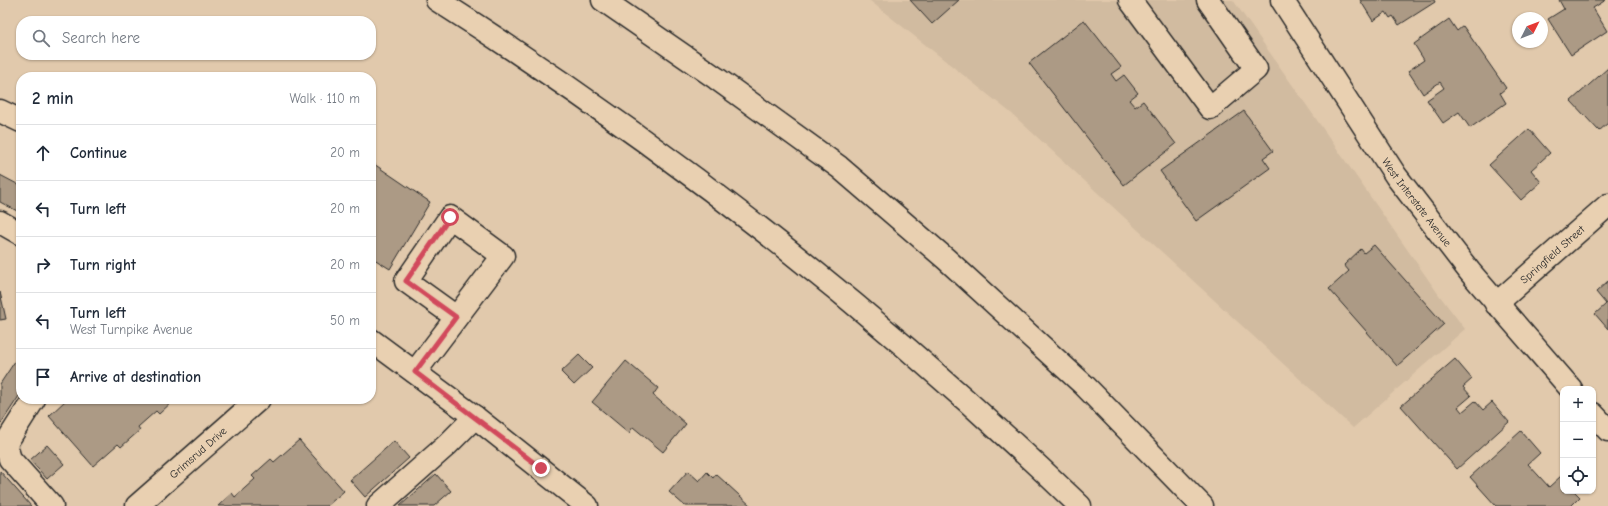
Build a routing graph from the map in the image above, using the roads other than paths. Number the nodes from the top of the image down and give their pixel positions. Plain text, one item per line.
1 (437, 0) edge
2 (603, 0) edge
3 (1130, 0) edge
4 (1282, 0) edge
5 (1215, 2) edge
6 (0, 111) edge
7 (16, 119) edge
8 (1608, 205) edge
9 (0, 222) edge
10 (16, 231) edge
11 (1496, 304) junction
12 (456, 317) junction
13 (376, 344) edge
14 (415, 372) junction
15 (1568, 386) edge
16 (31, 404) edge
17 (253, 404) edge
18 (475, 417) junction
19 (1596, 417) edge
20 (1608, 430) edge
21 (52, 506) edge
22 (137, 506) edge
23 (378, 506) edge
24 (587, 506) edge
25 (1080, 506) edge
26 (1202, 506) edge

1 - 25 main road
2 - 26 main road
3 - 5 main road
4 - 11 main road, West Interstate Avenue
6 - 7 main road
8 - 11 main road, Springfield Street
9 - 10 main road
11 - 15 main road, West Interstate Avenue
12 - 12 main road
12 - 14 main road
13 - 14 main road
14 - 18 main road
16 - 21 main road
17 - 22 main road, Grimsrud Drive
18 - 23 main road
18 - 24 main road
19 - 20 main road

